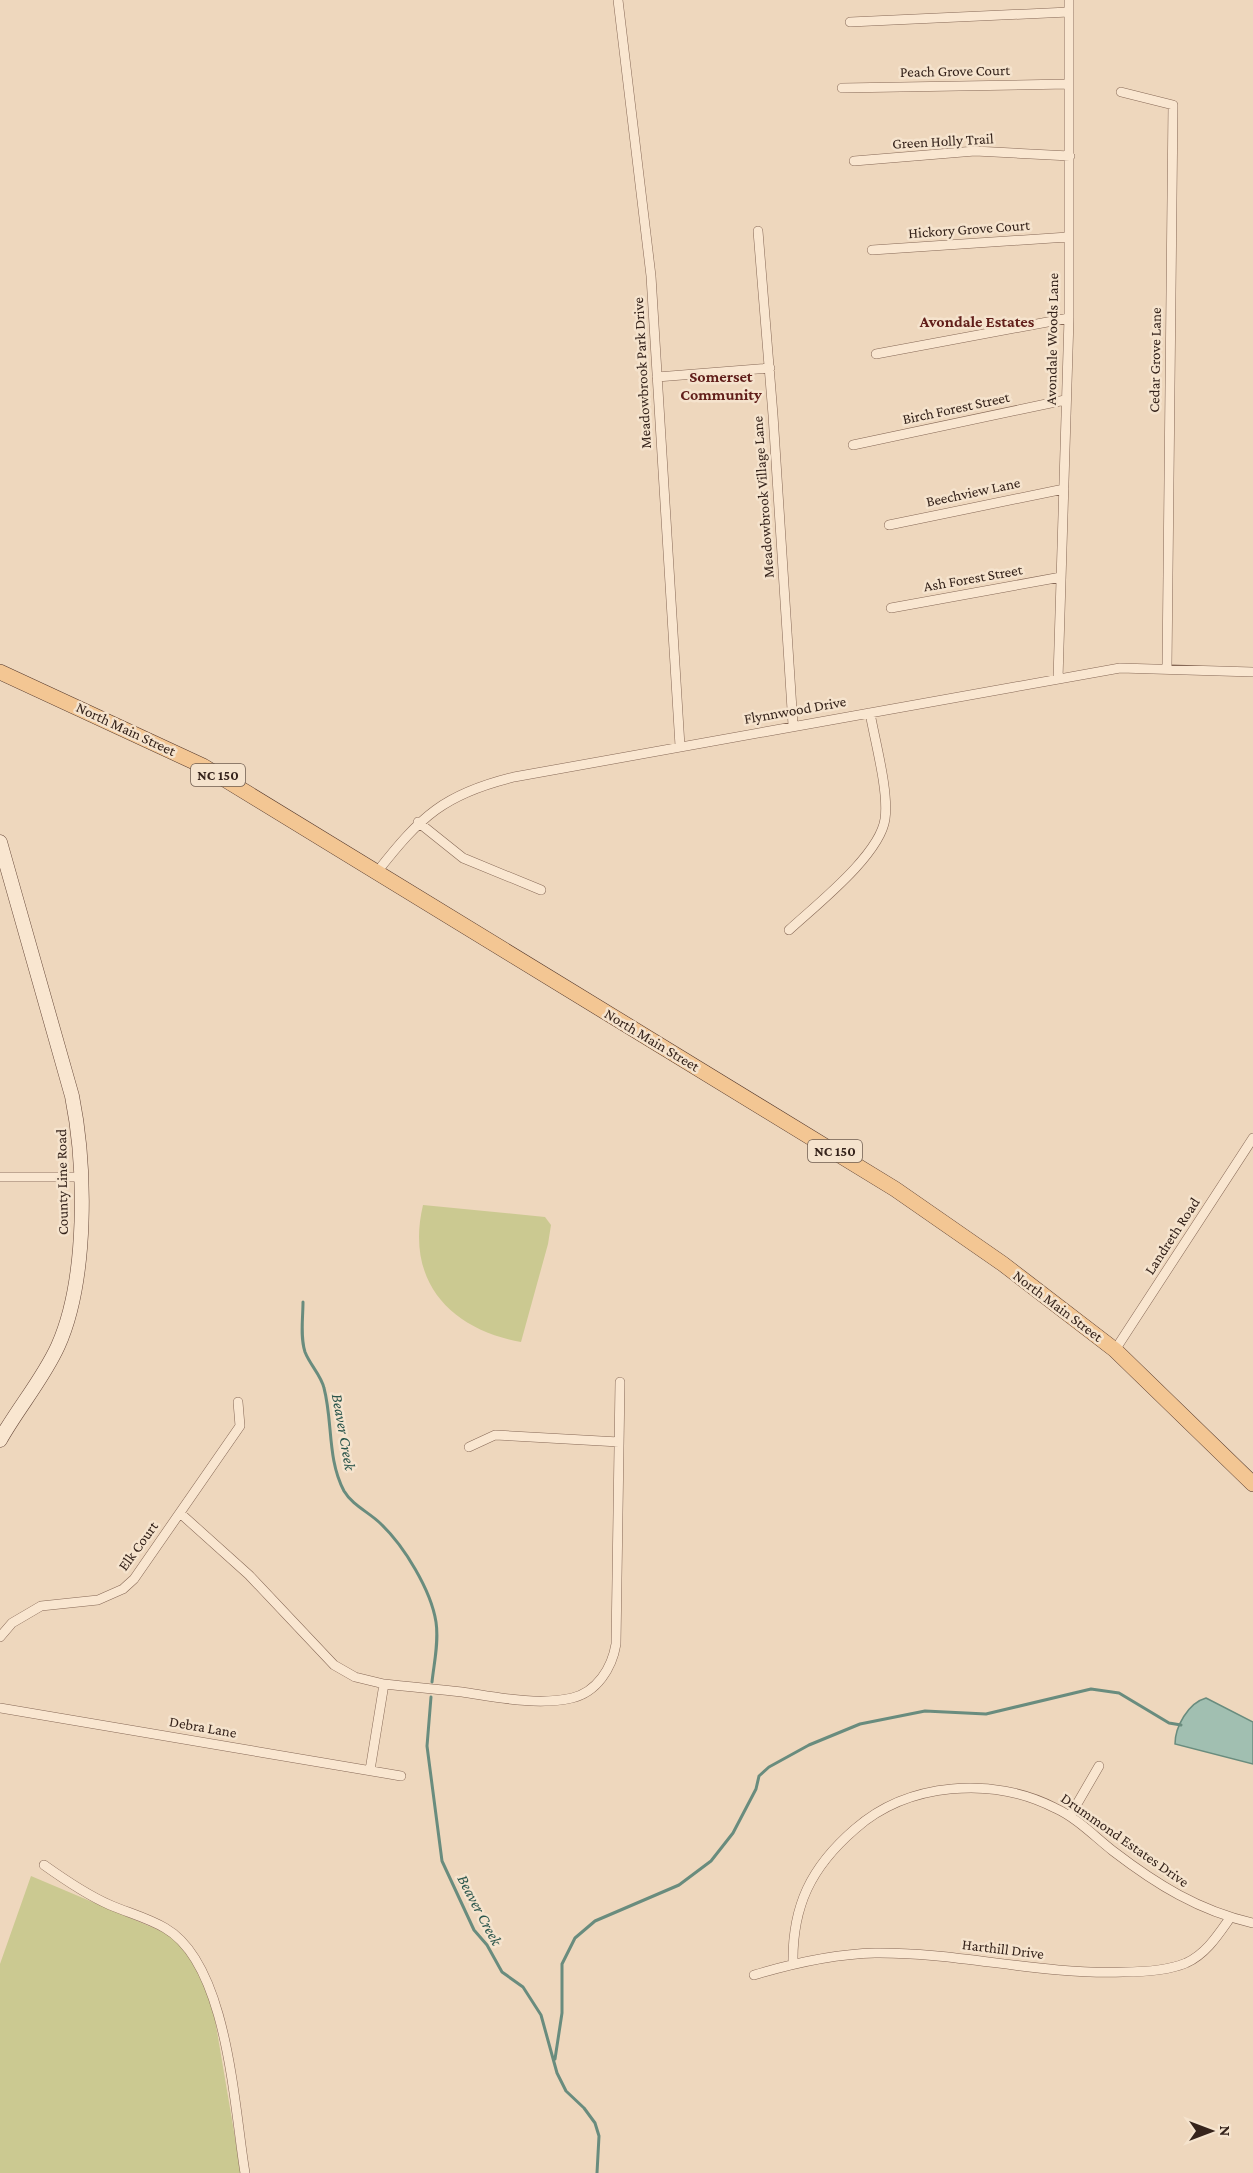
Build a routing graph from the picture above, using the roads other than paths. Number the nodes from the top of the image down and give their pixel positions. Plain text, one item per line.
1 (618, 0) edge
2 (1069, 0) edge
3 (1069, 12) junction
4 (850, 22) dead end
5 (1068, 84) junction
6 (842, 88) dead end
7 (1121, 93) dead end
8 (1070, 156) junction
9 (854, 161) dead end
10 (758, 231) dead end
11 (1068, 237) junction
12 (872, 250) dead end
13 (1068, 318) junction
14 (876, 354) dead end
15 (770, 368) junction
16 (657, 377) junction
17 (1065, 400) junction
18 (853, 445) dead end
19 (1064, 489) junction
20 (888, 525) dead end
21 (1061, 577) junction
22 (891, 608) dead end
23 (1167, 668) junction
24 (0, 672) edge
25 (1253, 672) edge
26 (1058, 679) junction
27 (870, 713) junction
28 (793, 725) junction
29 (680, 746) junction
30 (418, 822) junction
31 (0, 842) edge
32 (377, 872) junction
33 (541, 891) dead end
34 (789, 930) dead end
35 (1253, 1138) edge
36 (0, 1177) edge
37 (81, 1177) junction
38 (1115, 1350) junction
39 (620, 1382) dead end
40 (238, 1402) dead end
41 (0, 1440) edge
42 (619, 1442) junction
43 (470, 1447) dead end
44 (1253, 1484) edge
45 (180, 1513) junction
46 (0, 1637) edge
47 (384, 1684) junction
48 (0, 1708) edge
49 (1099, 1766) dead end
50 (370, 1770) junction
51 (401, 1776) dead end
52 (1070, 1816) junction
53 (44, 1865) dead end
54 (1230, 1918) junction
55 (1253, 1923) edge
56 (793, 1964) junction
57 (754, 1975) dead end
58 (245, 2173) edge

1 - 16 street, Meadowbrook Park Drive
2 - 3 street, Avondale Woods Lane
3 - 4 street
3 - 5 street, Avondale Woods Lane
5 - 6 street, Peach Grove Court
5 - 8 street, Avondale Woods Lane
7 - 23 street, Cedar Grove Lane
8 - 9 street, Green Holly Trail
8 - 11 street, Avondale Woods Lane
10 - 15 street, Meadowbrook Village Lane
11 - 12 street, Hickory Grove Court
11 - 13 street, Avondale Woods Lane
13 - 14 street
13 - 17 street, Avondale Woods Lane
15 - 16 street
15 - 28 street, Meadowbrook Village Lane
16 - 29 street, Meadowbrook Park Drive
17 - 18 street, Birch Forest Street
17 - 19 street, Avondale Woods Lane
19 - 20 street, Beechview Lane
19 - 21 street, Avondale Woods Lane
21 - 22 street, Ash Forest Street
21 - 26 street, Avondale Woods Lane
23 - 25 street, Flynnwood Drive
23 - 26 street, Flynnwood Drive
24 - 32 main road, North Main Street / NC 150
26 - 27 street, Flynnwood Drive
27 - 28 street, Flynnwood Drive
27 - 34 street
28 - 29 street, Flynnwood Drive
29 - 30 street, Flynnwood Drive
30 - 32 street, Flynnwood Drive
30 - 33 street
31 - 37 street, County Line Road
32 - 38 main road, North Main Street / NC 150
35 - 38 street, Landreth Road
36 - 37 street
37 - 41 street, County Line Road
38 - 44 main road, North Main Street / NC 150
39 - 42 street
40 - 45 street, Elk Court
42 - 43 street
42 - 47 street
45 - 46 street, Elk Court
45 - 47 street
47 - 50 street
48 - 50 street, Debra Lane
49 - 52 street
50 - 51 street, Debra Lane
52 - 54 street, Drummond Estates Drive
52 - 56 street, Drummond Estates Drive
53 - 58 street
54 - 55 street, Drummond Estates Drive
54 - 56 street, Harthill Drive
56 - 57 street, Harthill Drive

